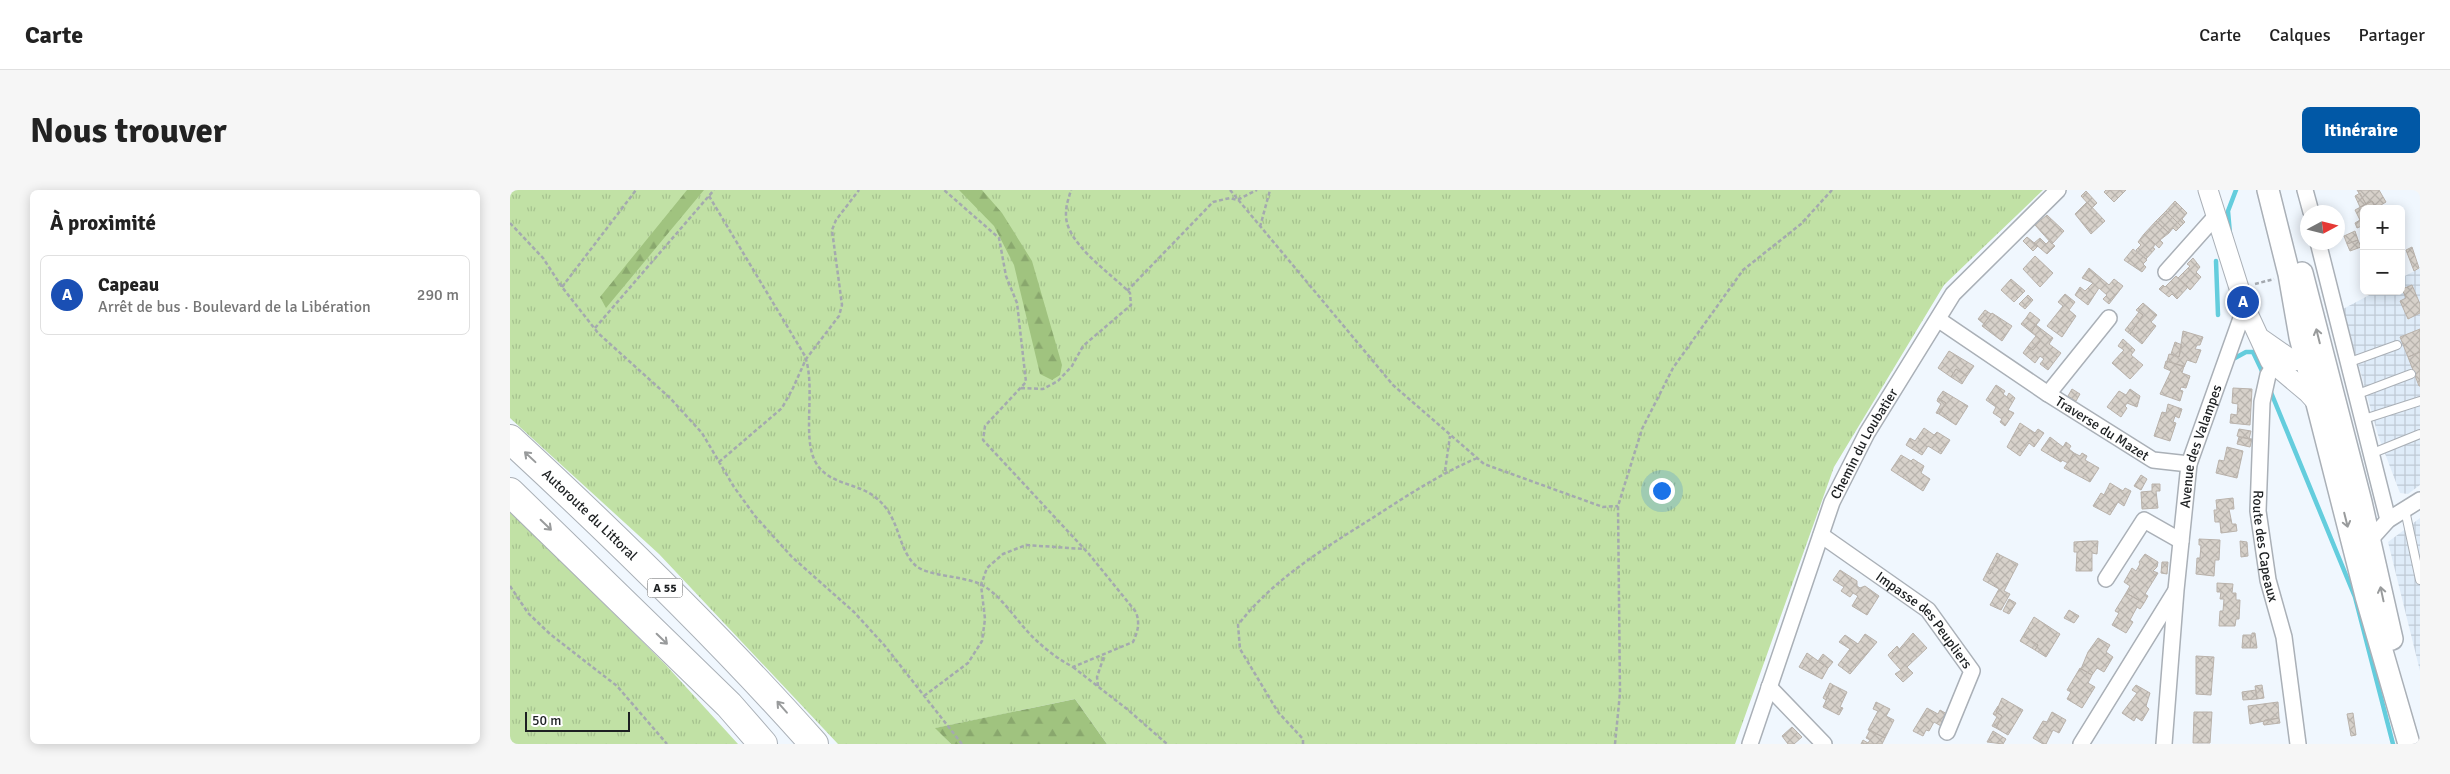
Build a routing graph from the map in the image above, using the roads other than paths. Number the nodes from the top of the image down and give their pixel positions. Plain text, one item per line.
1 (2058, 190) edge
2 (2208, 190) edge
3 (2268, 190) edge
4 (2281, 190) edge
5 (2305, 190) edge
6 (2308, 205) edge
7 (2215, 217) junction
8 (2320, 250) edge
9 (2166, 272) dead end
10 (2245, 307) junction
11 (2109, 318) dead end
12 (1939, 320) junction
13 (2397, 345) dead end
14 (2274, 356) junction
15 (2307, 361) junction
16 (2350, 362) junction
17 (2411, 374) dead end
18 (2048, 394) junction
19 (2358, 394) junction
20 (2420, 401) edge
21 (2318, 404) junction
22 (2364, 419) junction
23 (2420, 434) edge
24 (510, 439) edge
25 (2373, 453) junction
26 (2189, 464) junction
27 (510, 492) edge
28 (2420, 500) edge
29 (2362, 506) junction
30 (2404, 510) junction
31 (2388, 520) junction
32 (1821, 535) junction
33 (2370, 540) junction
34 (2181, 541) junction
35 (2106, 579) dead end
36 (2420, 580) edge
37 (2176, 590) junction
38 (1769, 687) junction
39 (1947, 732) dead end
40 (763, 744) edge
41 (814, 744) edge
42 (1750, 744) edge
43 (1824, 744) edge
44 (2081, 744) edge
45 (2164, 744) edge
46 (2298, 744) edge
47 (2409, 744) edge
48 (2414, 744) edge

1 - 12 street, Chemin du Loubatier
2 - 7 street
3 - 15 main road
29 -> 4 main road
5 - 6 street
7 - 9 street
7 - 10 street
8 - 16 street
10 - 14 street
10 - 26 street, Avenue des Valampes
11 - 18 street, Traverse du Mazet
12 - 18 street, Traverse du Mazet
12 - 32 street, Chemin du Loubatier
13 - 16 lane
14 - 15 street
14 - 21 street
14 - 46 street, Route des Capeaux
15 - 21 main road
15 - 29 street
16 - 19 street
17 - 19 lane
18 - 26 street, Traverse du Mazet
19 - 22 street
20 - 22 lane
21 -> 47 main road
22 - 25 street
23 - 25 lane
41 -> 24 highway, Autoroute du Littoral / A 55
25 - 31 street
26 - 34 street, Avenue des Valampes
27 -> 40 highway, A 55
28 - 30 street
29 - 31 street
29 - 33 main road
30 - 31 street
30 - 36 lane
31 - 33 street
32 - 38 street, Chemin du Loubatier
32 - 39 street, Impasse des Peupliers
48 -> 33 main road
34 - 35 street
34 - 37 street, Avenue des Valampes
37 - 44 street, Avenue des Valampes
37 - 45 street, Avenue des Valampes
38 - 42 street, Chemin du Loubatier
38 - 43 street

